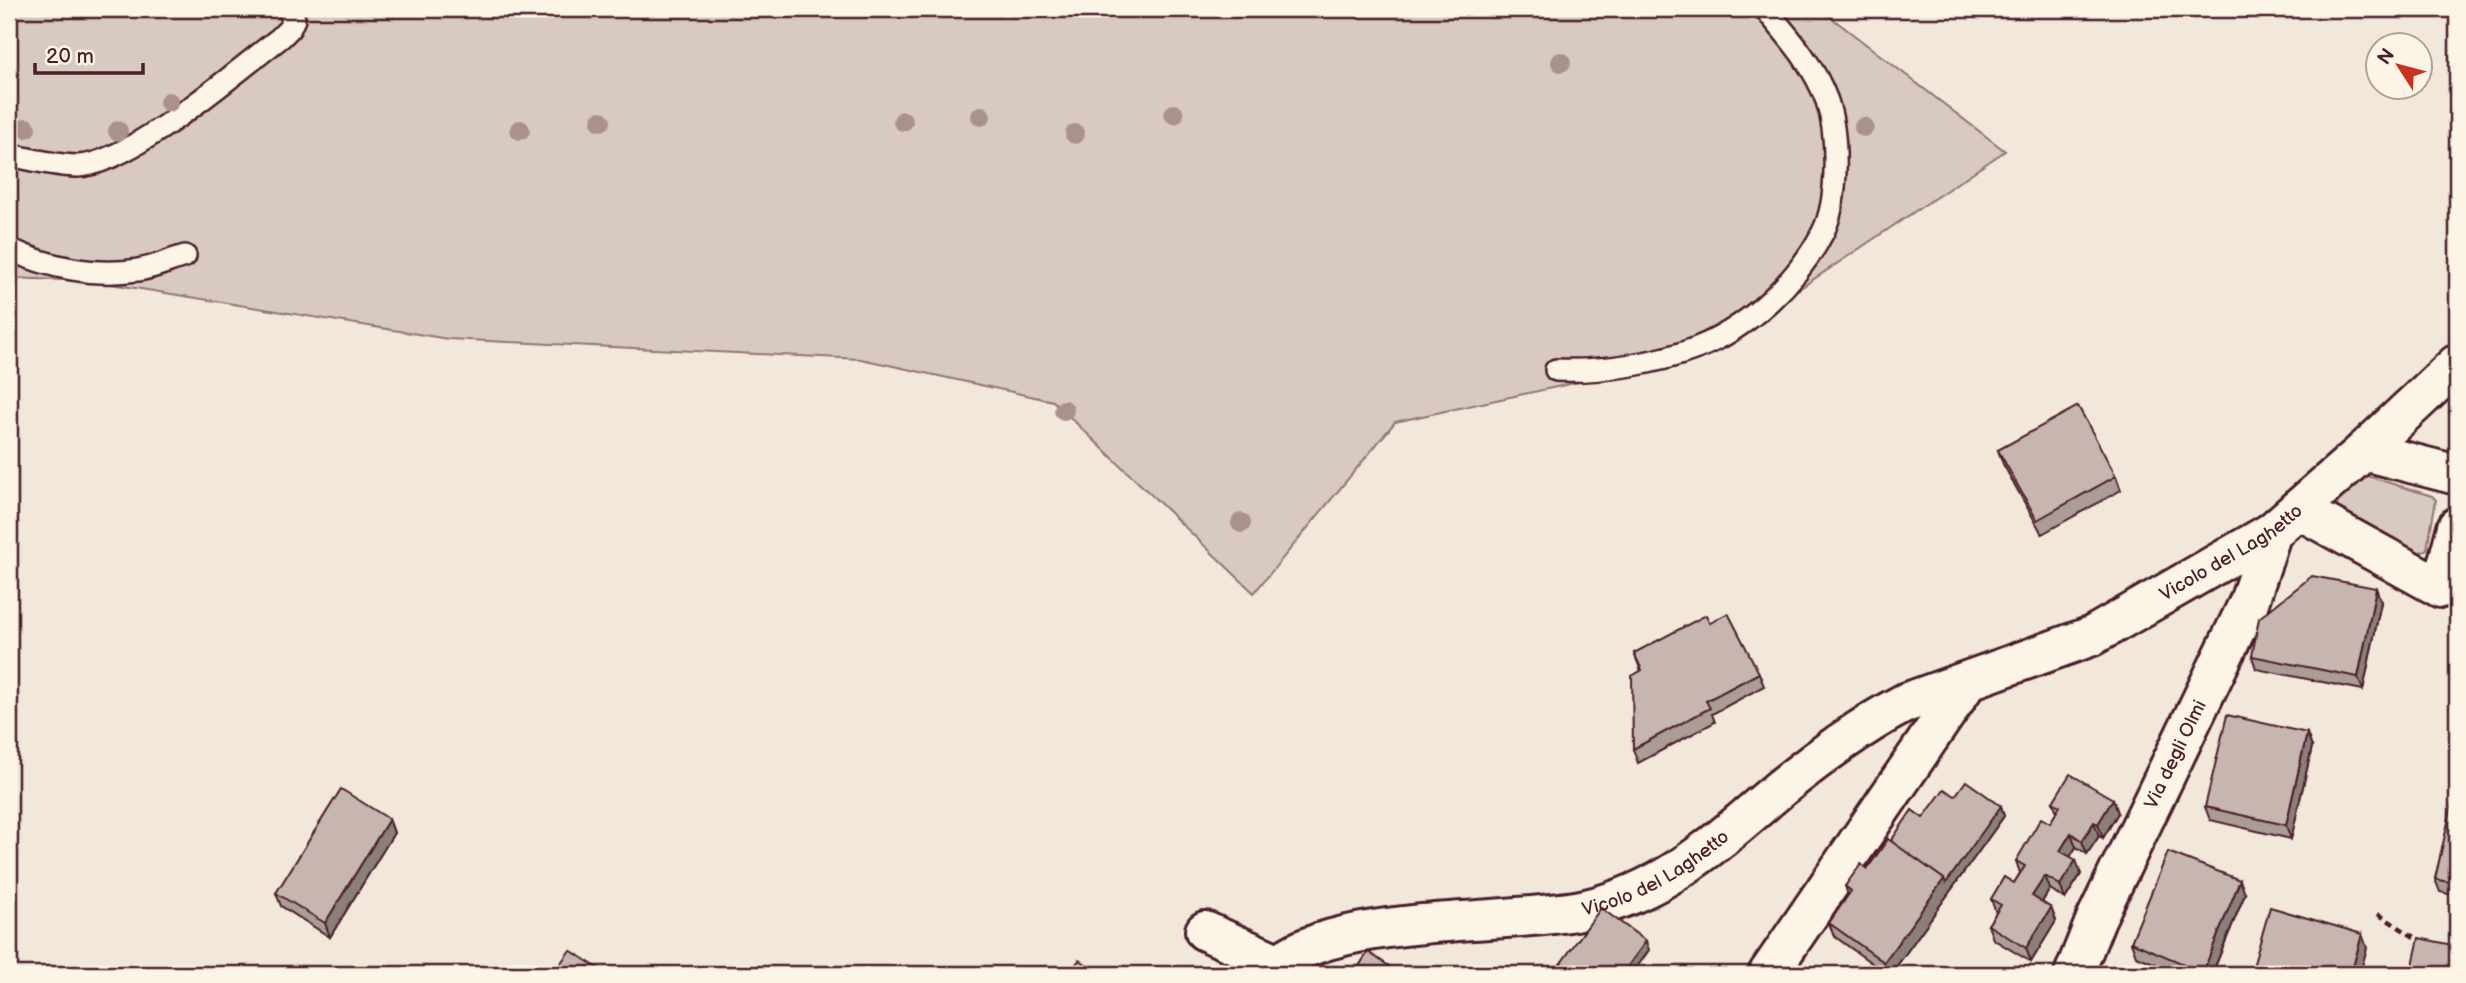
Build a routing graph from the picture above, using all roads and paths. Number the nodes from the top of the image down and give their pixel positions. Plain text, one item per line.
1 (288, 9) edge
2 (1765, 9) edge
3 (9, 155) edge
4 (9, 249) edge
5 (185, 256) dead end
6 (2457, 364) edge
7 (1556, 370) dead end
8 (2364, 451) junction
9 (2457, 475) edge
10 (2285, 521) junction
11 (2457, 527) edge
12 (1968, 681) junction
13 (2378, 914) dead end
14 (1205, 931) dead end
15 (2432, 944) edge
16 (1281, 963) edge
17 (1768, 974) edge
18 (2074, 974) edge

1 - 3 lane
2 - 7 lane
4 - 5 lane
6 - 8 street, Vicolo del Laghetto
8 - 9 street
8 - 10 street, Vicolo del Laghetto
10 - 11 street
10 - 12 street, Vicolo del Laghetto
10 - 18 street, Via degli Olmi
12 - 16 street, Vicolo del Laghetto
12 - 17 street
13 - 15 path
14 - 16 street

